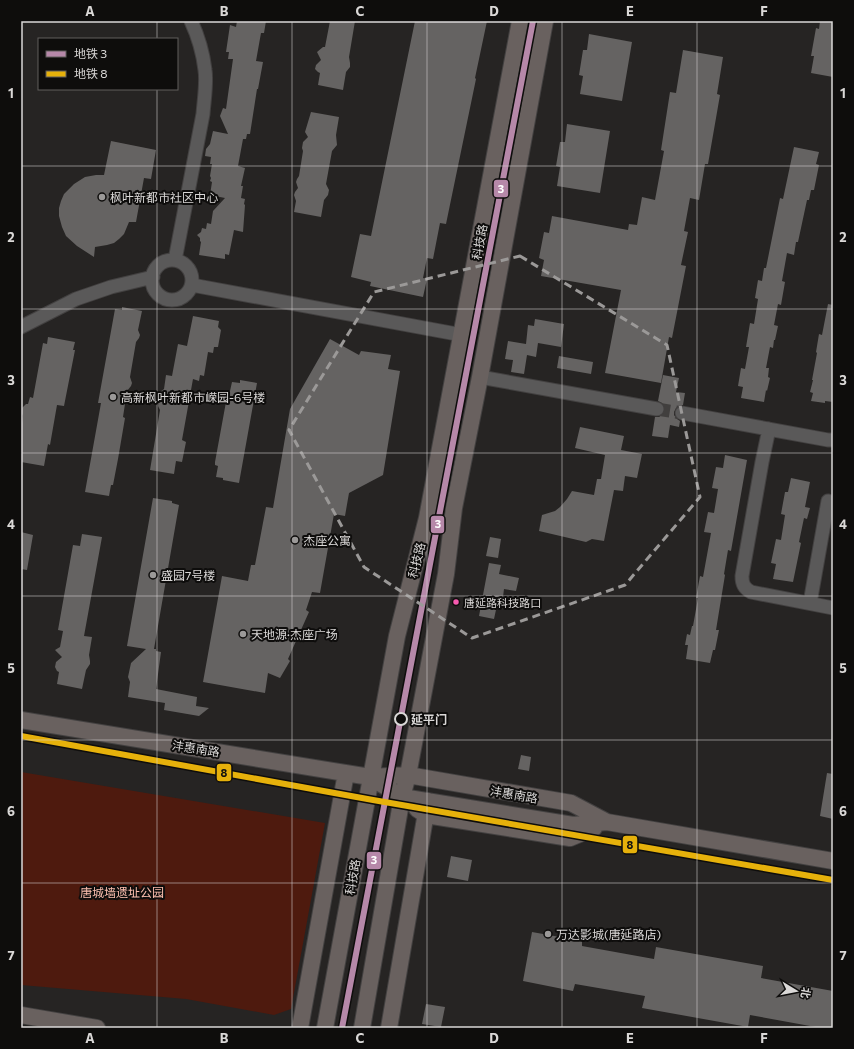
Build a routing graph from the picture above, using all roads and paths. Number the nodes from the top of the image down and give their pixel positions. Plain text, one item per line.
1 (191, 21) edge
2 (520, 21) edge
3 (545, 21) edge
4 (175, 260) junction
5 (153, 277) junction
6 (192, 286) junction
7 (21, 327) edge
8 (462, 335) junction
9 (480, 377) junction
10 (657, 409) tunnel mouth
11 (682, 414) tunnel mouth
12 (769, 429) junction
13 (833, 440) edge
14 (828, 500) dead end
15 (810, 603) junction
16 (833, 608) edge
17 (21, 720) edge
18 (346, 773) junction
19 (408, 775) junction
20 (370, 776) junction
21 (402, 797) junction
22 (427, 808) junction
23 (607, 822) junction
24 (833, 861) edge
25 (21, 1015) edge
26 (43, 1023) edge
27 (98, 1028) edge
28 (300, 1028) edge
29 (325, 1028) edge
30 (362, 1028) edge
31 (389, 1028) edge

1 - 4 street
2 - 8 main road, 科技路
3 - 9 main road, 科技路
4 - 5 street
4 - 6 street
5 - 6 street
5 - 7 street
6 - 8 street
8 - 20 main road, 科技路
9 - 10 street
9 - 19 main road, 科技路
11 - 12 street
12 - 13 street
12 - 15 street
14 - 15 street
15 - 16 street
17 - 18 main road, 沣惠南路
18 - 20 main road, 沣惠南路
18 - 28 main road
19 - 20 main road, 沣惠南路
19 - 21 main road, 科技路
19 - 23 main road, 沣惠南路
20 - 21 main road, 沣惠南路
20 - 29 main road, 科技路
21 - 22 main road, 沣惠南路
21 - 30 main road, 科技路
22 - 23 main road, 沣惠南路
22 - 31 main road
23 - 24 main road, 沣惠南路
25 - 26 main road
26 - 27 main road

